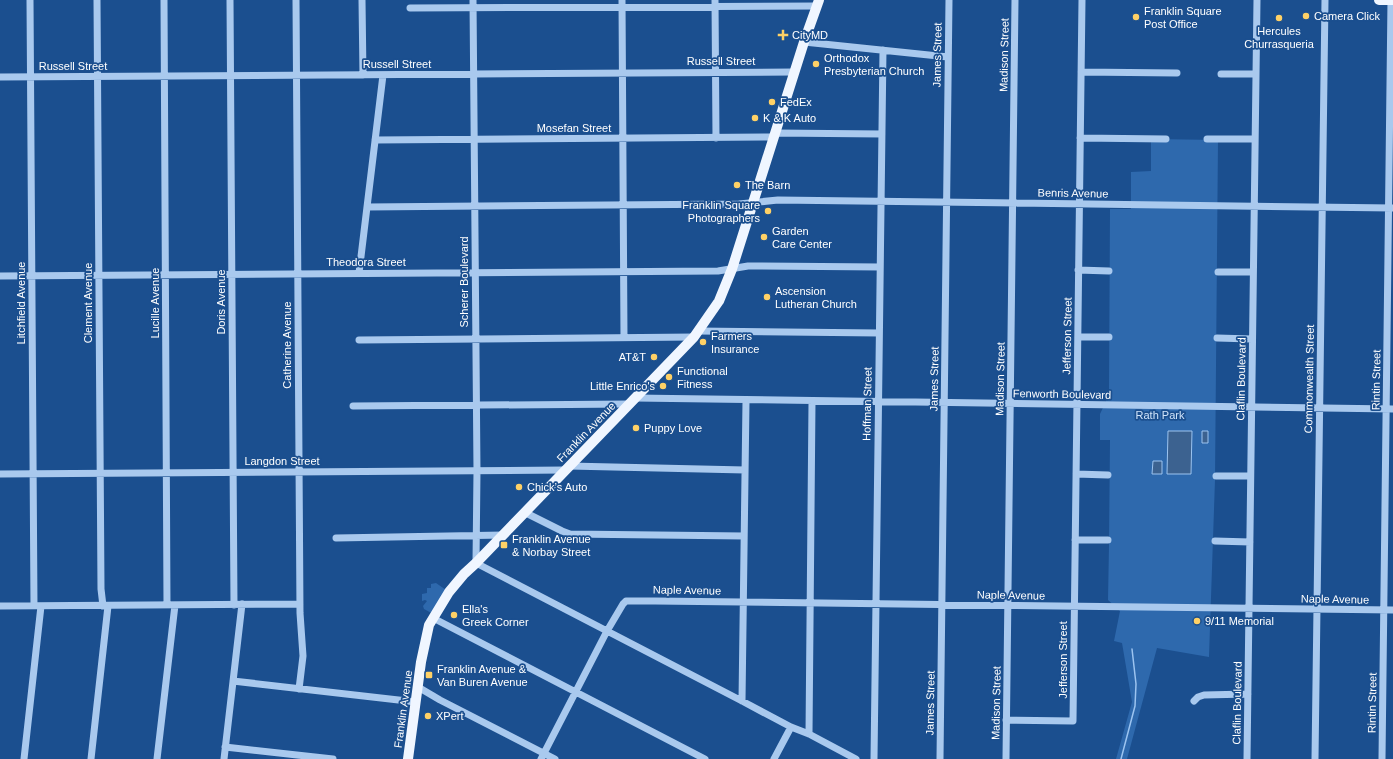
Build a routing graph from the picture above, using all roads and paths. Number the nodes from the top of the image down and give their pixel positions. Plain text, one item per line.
1 (30, 0) edge
2 (97, 0) edge
3 (164, 0) edge
4 (230, 0) edge
5 (296, 0) edge
6 (362, 0) edge
7 (949, 0) edge
8 (1015, 0) edge
9 (1082, 0) edge
10 (1257, 0) edge
11 (1325, 0) edge
12 (1379, 0) edge
13 (1392, 0) edge
14 (622, 3) edge
15 (715, 3) edge
16 (818, 3) edge
17 (473, 4) edge
18 (410, 8) dead end
19 (804, 42) junction
20 (883, 50) junction
21 (948, 57) junction
22 (715, 72) junction
23 (794, 72) junction
24 (1081, 72) junction
25 (622, 73) junction
26 (1177, 73) dead end
27 (474, 74) junction
28 (1221, 74) dead end
29 (1256, 74) junction
30 (296, 75) junction
31 (363, 75) junction
32 (383, 75) junction
33 (98, 76) junction
34 (164, 76) junction
35 (230, 76) junction
36 (0, 77) edge
37 (30, 77) junction
38 (882, 134) junction
39 (774, 135) junction
40 (716, 138) junction
41 (1080, 138) junction
42 (623, 139) junction
43 (1166, 139) dead end
44 (1207, 139) dead end
45 (375, 140) junction
46 (474, 140) junction
47 (1255, 140) junction
48 (753, 202) junction
49 (880, 202) junction
50 (947, 202) junction
51 (1013, 203) junction
52 (1079, 204) junction
53 (623, 205) junction
54 (475, 206) junction
55 (1254, 206) junction
56 (367, 207) junction
57 (1323, 207) junction
58 (1391, 208) edge
59 (880, 267) junction
60 (732, 269) junction
61 (1078, 270) junction
62 (1109, 271) dead end
63 (475, 272) junction
64 (624, 272) junction
65 (1218, 272) dead end
66 (1253, 272) junction
67 (359, 273) junction
68 (166, 274) junction
69 (232, 274) junction
70 (298, 274) junction
71 (99, 275) junction
72 (0, 276) edge
73 (32, 276) junction
74 (879, 333) junction
75 (696, 334) junction
76 (624, 337) junction
77 (1078, 337) junction
78 (1109, 337) dead end
79 (476, 338) junction
80 (1218, 338) dead end
81 (1252, 339) junction
82 (359, 340) dead end
83 (632, 401) junction
84 (746, 401) junction
85 (812, 402) junction
86 (878, 402) junction
87 (944, 404) junction
88 (1010, 404) junction
89 (476, 405) junction
90 (1077, 405) junction
91 (353, 406) dead end
92 (1251, 407) junction
93 (1320, 408) junction
94 (1390, 409) edge
95 (567, 468) junction
96 (745, 470) junction
97 (477, 471) junction
98 (233, 472) junction
99 (299, 472) junction
100 (101, 473) junction
101 (167, 473) junction
102 (0, 474) edge
103 (33, 474) junction
104 (1076, 474) junction
105 (1108, 475) dead end
106 (1216, 476) dead end
107 (1250, 476) junction
108 (524, 512) junction
109 (477, 535) junction
110 (503, 535) junction
111 (744, 536) junction
112 (336, 538) dead end
113 (1075, 540) junction
114 (1108, 540) dead end
115 (1215, 542) dead end
116 (1250, 542) junction
117 (476, 563) junction
118 (743, 602) junction
119 (810, 603) junction
120 (234, 604) junction
121 (242, 604) junction
122 (300, 604) junction
123 (875, 604) junction
124 (171, 605) junction
125 (942, 605) junction
126 (0, 606) edge
127 (37, 606) junction
128 (106, 606) junction
129 (1008, 606) junction
130 (1074, 606) junction
131 (1249, 609) junction
132 (1317, 609) junction
133 (1384, 610) junction
134 (1393, 610) edge
135 (433, 618) junction
136 (607, 631) junction
137 (233, 681) junction
138 (418, 687) junction
139 (299, 689) junction
140 (575, 692) junction
141 (1248, 694) junction
142 (742, 701) junction
143 (1194, 701) dead end
144 (416, 702) junction
145 (1006, 720) junction
146 (791, 727) junction
147 (809, 734) junction
148 (225, 747) junction
149 (542, 756) edge
150 (24, 759) edge
151 (91, 759) edge
152 (157, 759) edge
153 (224, 759) edge
154 (333, 759) edge
155 (408, 759) edge
156 (555, 759) edge
157 (705, 759) edge
158 (774, 759) edge
159 (856, 759) edge
160 (874, 759) edge
161 (940, 759) edge
162 (1006, 759) edge
163 (1247, 759) edge
164 (1315, 759) edge
165 (1382, 759) edge

1 - 37 street, Litchfield Avenue
2 - 33 street, Clement Avenue
3 - 34 street, Lucille Avenue
4 - 35 street, Doris Avenue
5 - 30 street, Catherine Avenue
6 - 31 street
7 - 21 street, James Street
8 - 51 street, Madison Street
9 - 24 street, Jefferson Street
10 - 29 street, Claflin Boulevard
11 - 57 street, Commonwealth Street
12 - 13 main road
13 - 58 street, Rintin Street
14 - 15 street
14 - 17 street
14 - 25 street
15 - 16 street
15 - 22 street
16 - 19 main road, Franklin Avenue
17 - 18 street
17 - 27 street, Scherer Boulevard
19 - 20 street
19 - 23 main road, Franklin Avenue
20 - 21 street
20 - 38 street, Hoffman Street
21 - 50 street, James Street
22 - 23 street, Russell Street
22 - 25 street, Russell Street
22 - 40 street
23 - 39 main road, Franklin Avenue
24 - 26 street
24 - 41 street, Jefferson Street
25 - 27 street, Russell Street
25 - 42 street
27 - 32 street, Russell Street
27 - 46 street, Scherer Boulevard
28 - 29 street
29 - 47 street, Claflin Boulevard
30 - 31 street, Russell Street
30 - 35 street, Russell Street
30 - 70 street, Catherine Avenue
31 - 32 street, Russell Street
32 - 45 street
33 - 34 street, Russell Street
33 - 37 street, Russell Street
33 - 71 street, Clement Avenue
34 - 35 street, Russell Street
34 - 68 street, Lucille Avenue
35 - 69 street, Doris Avenue
36 - 37 street, Russell Street
37 - 73 street, Litchfield Avenue
38 - 39 street, Mosefan Street
38 - 49 street, Hoffman Street
39 - 40 street, Mosefan Street
39 - 48 main road, Franklin Avenue
40 - 42 street, Mosefan Street
41 - 43 street
41 - 52 street, Jefferson Street
42 - 46 street, Mosefan Street
42 - 53 street
44 - 47 street
45 - 46 street, Mosefan Street
45 - 56 street
46 - 54 street, Scherer Boulevard
47 - 55 street, Claflin Boulevard
48 - 49 street, Benris Avenue
48 - 53 street, Benris Avenue
48 - 60 main road, Franklin Avenue
49 - 50 street, Benris Avenue
49 - 59 street, Hoffman Street
50 - 51 street, Benris Avenue
50 - 87 street, James Street
51 - 52 street, Benris Avenue
51 - 88 street, Madison Street
52 - 55 street, Benris Avenue
52 - 61 street, Jefferson Street
53 - 54 street, Benris Avenue
53 - 64 street
54 - 56 street, Benris Avenue
54 - 63 street, Scherer Boulevard
55 - 57 street, Benris Avenue
55 - 66 street, Claflin Boulevard
56 - 67 street
57 - 58 street, Benris Avenue
57 - 93 street, Commonwealth Street
58 - 94 street, Rintin Street
59 - 60 street, Theodora Street
59 - 74 street, Hoffman Street
60 - 64 street, Theodora Street
60 - 75 main road, Franklin Avenue
61 - 62 street
61 - 77 street, Jefferson Street
63 - 64 street, Theodora Street
63 - 67 street, Theodora Street
63 - 79 street, Scherer Boulevard
64 - 76 street
65 - 66 street
66 - 81 street, Claflin Boulevard
67 - 70 street, Theodora Street
68 - 69 street, Theodora Street
68 - 71 street, Theodora Street
68 - 101 street, Lucille Avenue
69 - 70 street, Theodora Street
69 - 98 street, Doris Avenue
70 - 99 street, Catherine Avenue
71 - 73 street, Theodora Street
71 - 100 street, Clement Avenue
72 - 73 street, Theodora Street
73 - 103 street, Litchfield Avenue
74 - 75 street
74 - 86 street, Hoffman Street
75 - 76 street
75 - 83 main road, Franklin Avenue
76 - 79 street
77 - 78 street
77 - 90 street, Jefferson Street
79 - 82 street
79 - 89 street, Scherer Boulevard
80 - 81 street
81 - 92 street, Claflin Boulevard
83 - 84 street, Fenworth Boulevard
83 - 89 street, Fenworth Boulevard
83 - 95 main road, Franklin Avenue
84 - 85 street, Fenworth Boulevard
84 - 96 street
85 - 86 street, Fenworth Boulevard
85 - 119 street
86 - 87 street, Fenworth Boulevard
86 - 123 street, Hoffman Street
87 - 88 street, Fenworth Boulevard
87 - 125 street, James Street
88 - 90 street, Fenworth Boulevard
88 - 129 street, Madison Street
89 - 91 street, Fenworth Boulevard
89 - 97 street, Scherer Boulevard
90 - 92 street, Fenworth Boulevard
90 - 104 street, Jefferson Street
92 - 93 street, Fenworth Boulevard
92 - 107 street, Claflin Boulevard
93 - 94 street, Fenworth Boulevard
93 - 132 street, Commonwealth Street
94 - 133 street, Rintin Street
95 - 96 street, Langdon Street
95 - 97 street, Langdon Street
95 - 108 main road, Franklin Avenue
96 - 111 street
97 - 99 street, Langdon Street
97 - 109 street, Scherer Boulevard
98 - 99 street, Langdon Street
98 - 101 street, Langdon Street
98 - 120 street, Doris Avenue
99 - 122 street, Catherine Avenue
100 - 101 street, Langdon Street
100 - 103 street, Langdon Street
100 - 128 street, Clement Avenue
101 - 124 street, Lucille Avenue
102 - 103 street, Langdon Street
103 - 127 street, Litchfield Avenue
104 - 105 street
104 - 113 street, Jefferson Street
106 - 107 street
107 - 116 street, Claflin Boulevard
108 - 110 main road, Franklin Avenue
108 - 111 street
109 - 110 street
109 - 112 street
109 - 117 street, Scherer Boulevard
110 - 117 main road, Franklin Avenue
111 - 118 street
113 - 114 street
113 - 130 street, Jefferson Street
115 - 116 street
116 - 131 street, Claflin Boulevard
117 - 135 main road, Franklin Avenue
117 - 136 street
118 - 119 street, Naple Avenue
118 - 136 street, Naple Avenue
118 - 142 street
119 - 123 street, Naple Avenue
119 - 147 street
120 - 121 street
120 - 124 street
121 - 122 street
121 - 137 street
122 - 139 street, Catherine Avenue
123 - 125 street, Naple Avenue
123 - 160 street, Hoffman Street
124 - 128 street
124 - 152 street, Lucille Avenue
125 - 129 street, Naple Avenue
125 - 161 street, James Street
126 - 127 street
127 - 128 street
127 - 150 street, Litchfield Avenue
128 - 151 street, Clement Avenue
129 - 130 street, Naple Avenue
129 - 145 street, Madison Street
130 - 131 street, Naple Avenue
130 - 145 street, Jefferson Street
131 - 132 street, Naple Avenue
131 - 141 street, Claflin Boulevard
132 - 133 street, Naple Avenue
132 - 164 street, Commonwealth Street
133 - 134 street, Naple Avenue
133 - 165 street, Rintin Street
135 - 138 main road, Franklin Avenue
135 - 140 street
136 - 140 street
136 - 142 street
137 - 139 street
137 - 148 street
138 - 144 main road, Franklin Avenue
138 - 149 street
139 - 144 street
140 - 149 street
140 - 157 street
141 - 143 street
141 - 163 street, Claflin Boulevard
142 - 146 street
144 - 155 main road, Franklin Avenue
145 - 162 street, Madison Street
146 - 147 street
146 - 158 street
147 - 159 street
148 - 153 street
148 - 154 street
149 - 156 street

